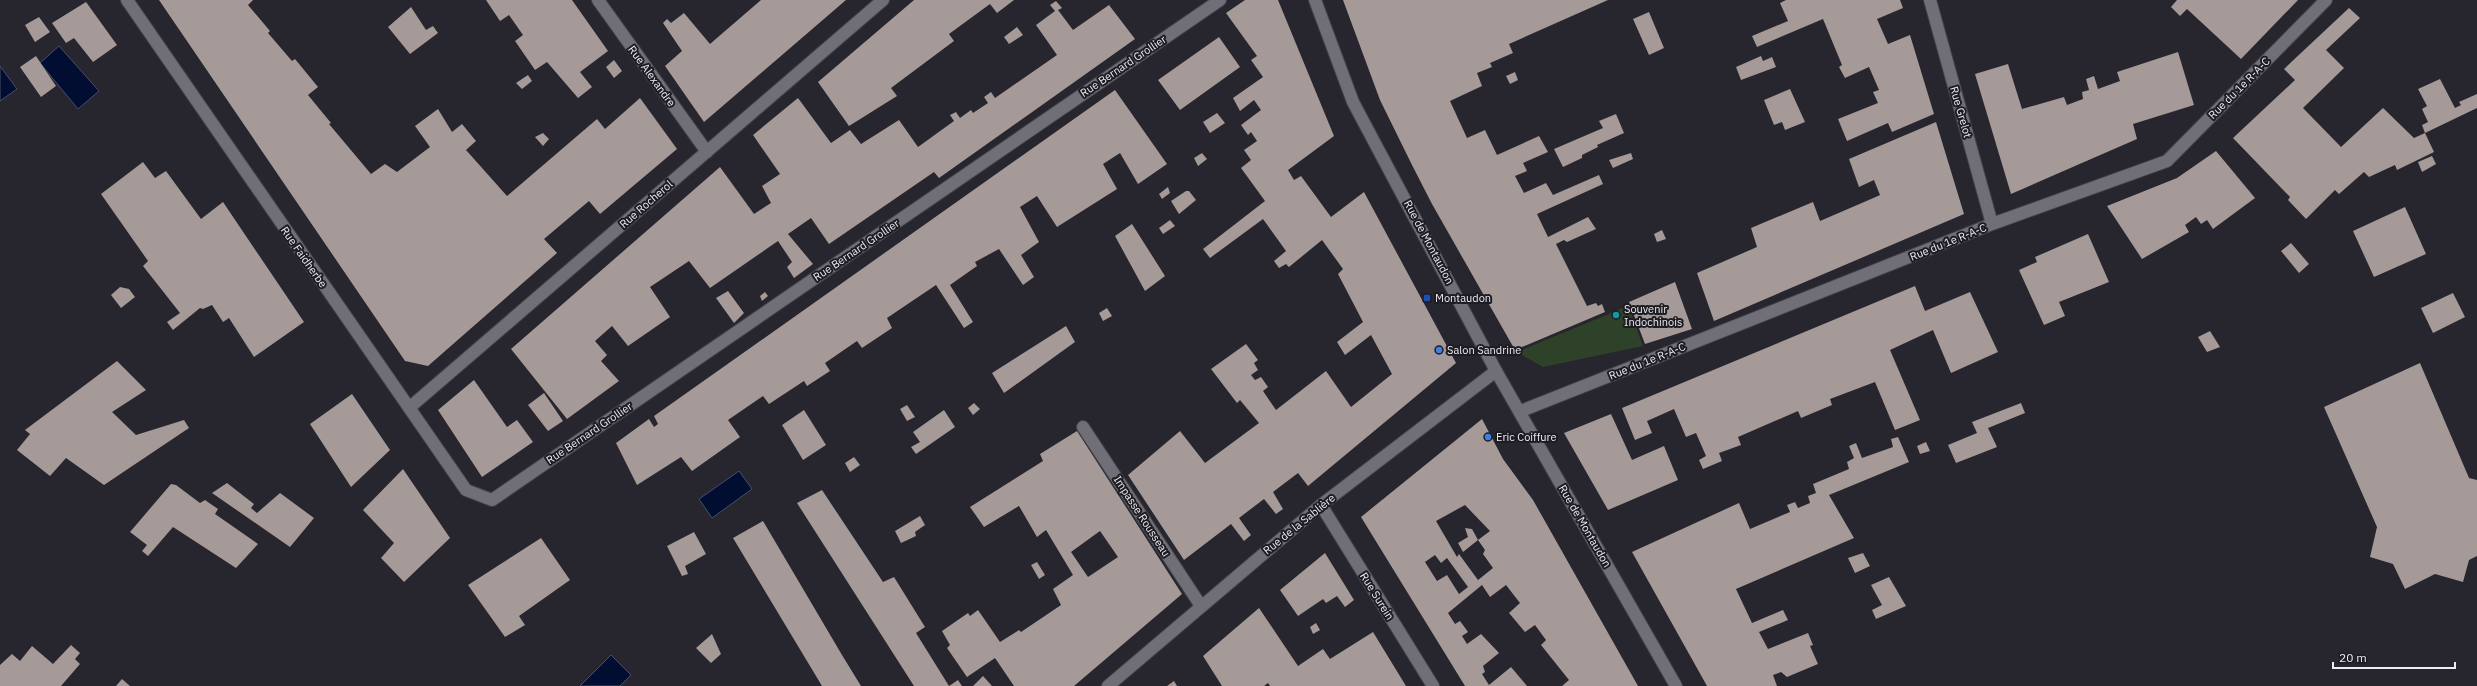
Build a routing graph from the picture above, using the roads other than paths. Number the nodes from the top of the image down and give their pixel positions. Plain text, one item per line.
1 (127, 0) edge
2 (598, 0) edge
3 (883, 0) edge
4 (1220, 0) edge
5 (1315, 0) edge
6 (1930, 0) edge
7 (2326, 0) edge
8 (707, 152) junction
9 (1992, 224) junction
10 (1496, 370) junction
11 (409, 408) junction
12 (1520, 411) junction
13 (1083, 427) dead end
14 (492, 500) joint
15 (1321, 505) junction
16 (1201, 606) junction
17 (1108, 686) edge
18 (1433, 686) edge
19 (1676, 686) edge

1 - 11 street, Rue Faidherbe
2 - 8 street, Rue Alexandre
3 - 8 street, Rue Rocherol
4 - 14 street, Rue Bernard Grollier
5 - 10 street, Rue de Montaudon
6 - 9 street, Rue Grelot
7 - 9 street, Rue du 1e R-A-C
8 - 11 street, Rue Rocherol
9 - 12 street, Rue du 1e R-A-C
10 - 12 street, Rue de Montaudon
10 - 15 street, Rue de la Sablière
11 - 14 street, Rue Faidherbe
12 - 19 street, Rue de Montaudon
13 - 16 street, Impasse Rousseau
15 - 16 street, Rue de la Sablière
15 - 18 street, Rue Surein
16 - 17 street, Rue de la Sablière

